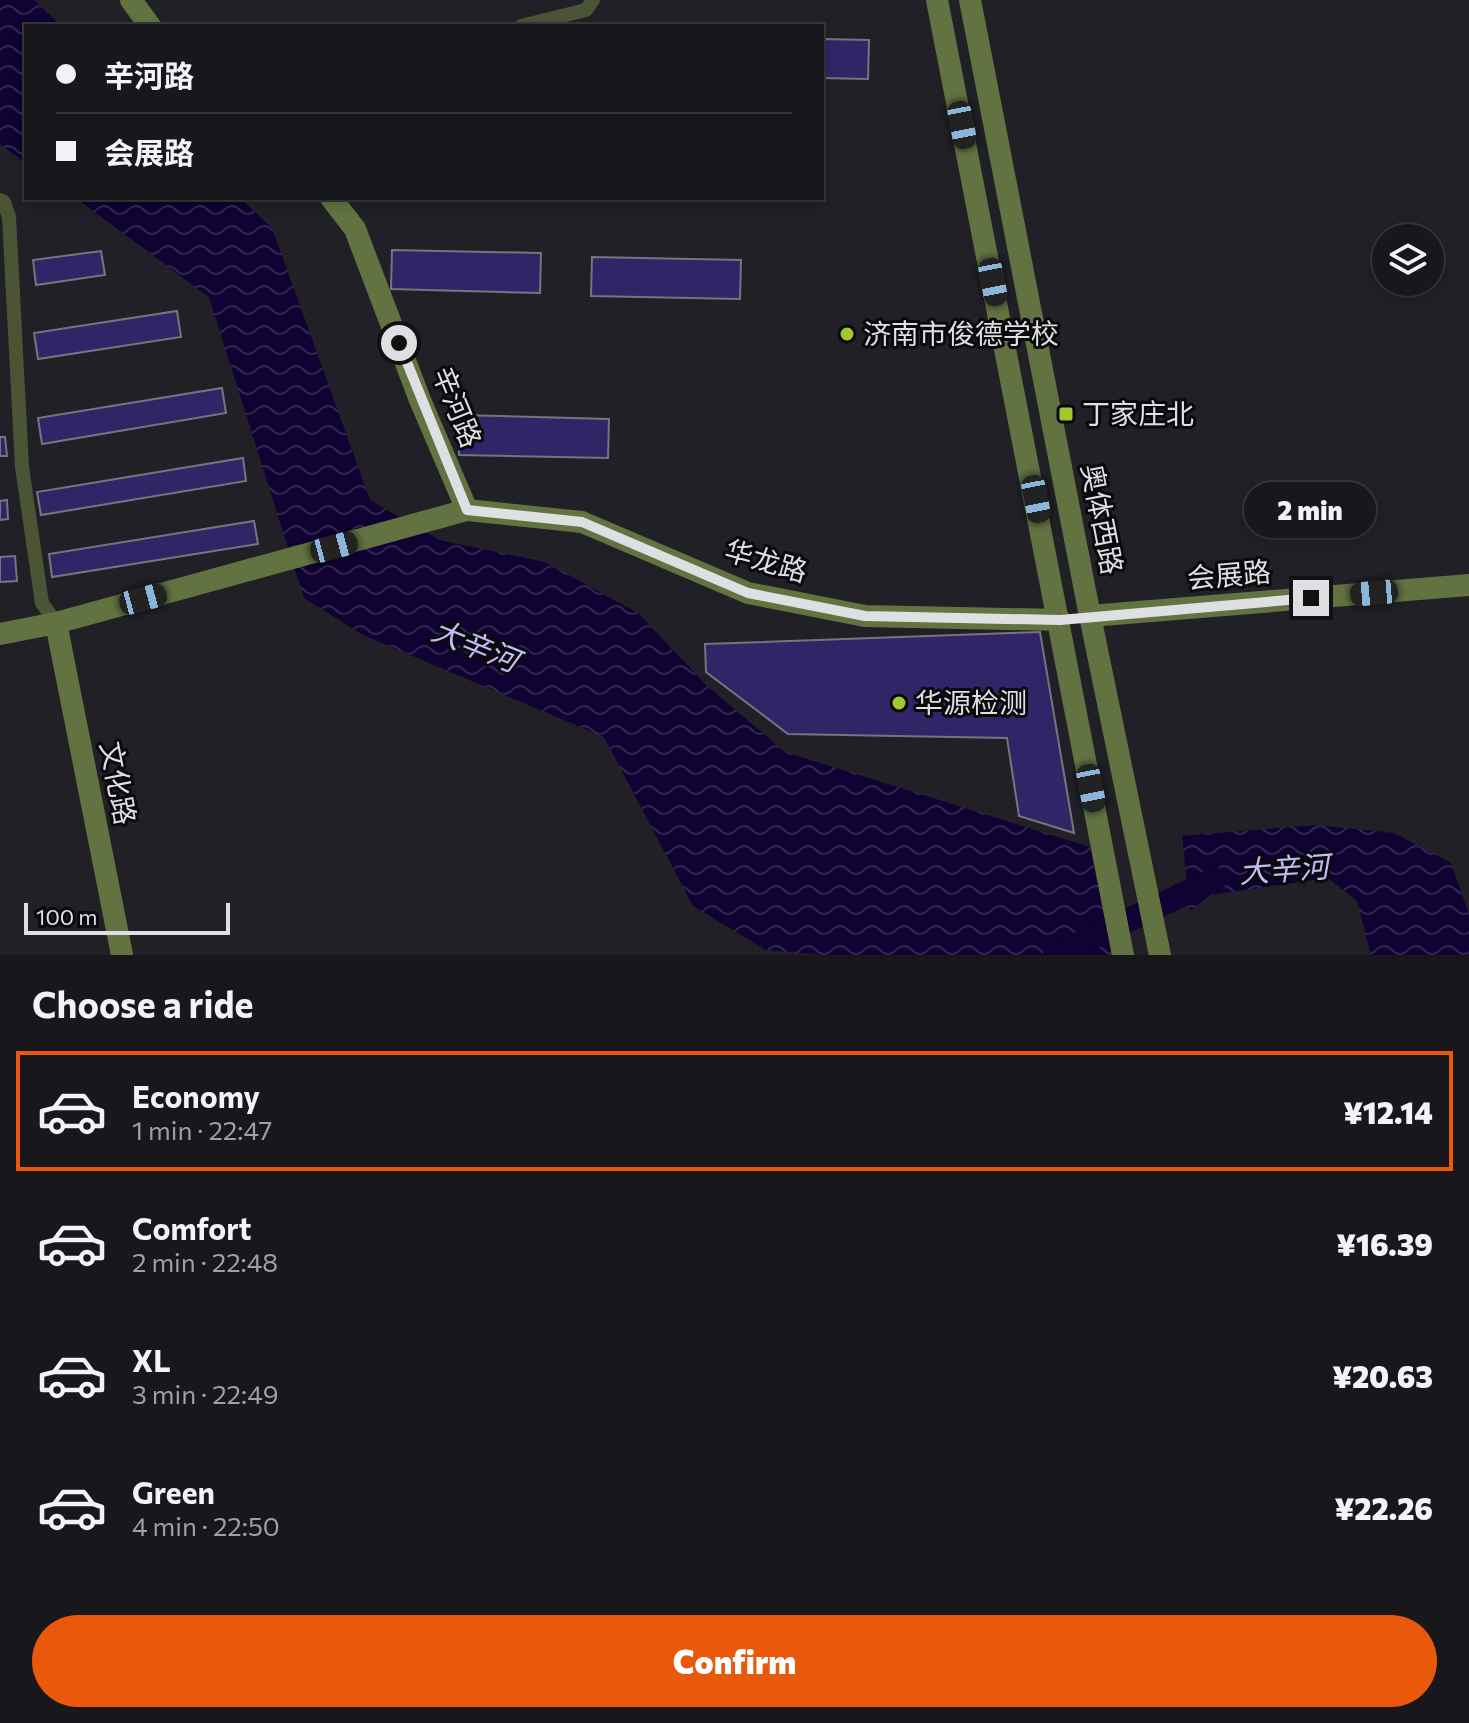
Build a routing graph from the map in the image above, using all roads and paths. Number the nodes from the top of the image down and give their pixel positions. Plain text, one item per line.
1 (131, 0) edge
2 (593, 0) edge
3 (937, 0) edge
4 (970, 0) edge
5 (149, 24) edge
6 (529, 24) edge
7 (0, 200) edge
8 (333, 200) edge
9 (467, 510) junction
10 (1469, 585) edge
11 (1090, 616) junction
12 (1060, 620) junction
13 (56, 623) junction
14 (0, 634) edge
15 (1159, 951) edge
16 (122, 955) edge
17 (1123, 955) edge

1 - 5 main road
2 - 6 street
3 - 12 main road
4 - 11 main road, 奥体西路
7 - 13 street
8 - 9 main road, 辛河路
9 - 12 main road, 华龙路
9 - 13 main road
10 - 11 main road, 会展路
11 - 12 street
11 - 15 main road, 奥体西路
12 - 17 main road
13 - 14 main road
13 - 16 main road, 文化路

